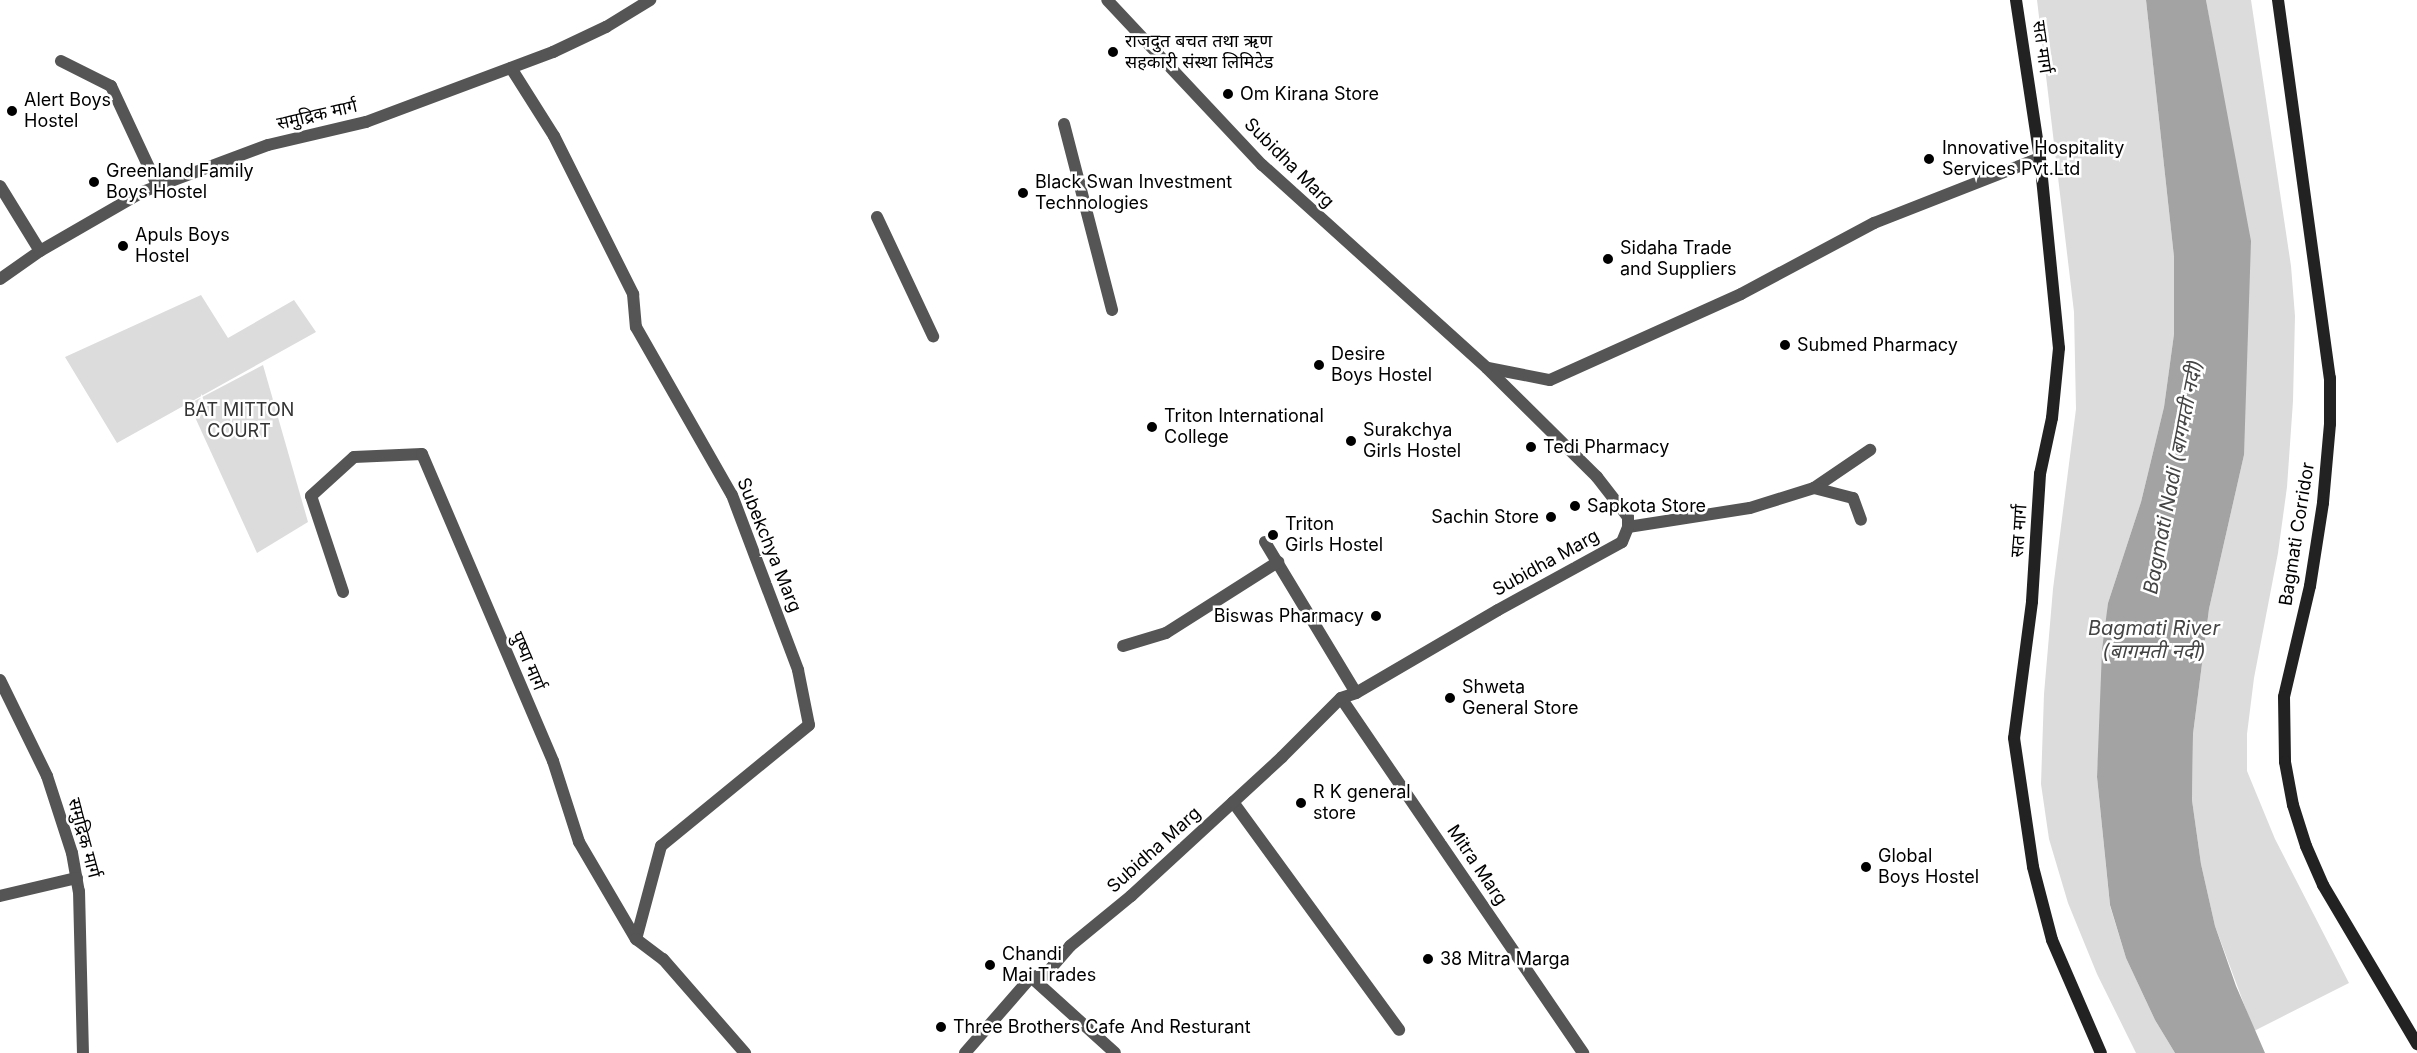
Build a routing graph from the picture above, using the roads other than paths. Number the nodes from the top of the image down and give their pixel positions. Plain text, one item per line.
1 (650, 0) edge
2 (1107, 0) edge
3 (2016, 0) edge
4 (2278, 0) edge
5 (61, 61) dead end
6 (511, 68) junction
7 (1064, 124) dead end
8 (2040, 158) junction
9 (0, 186) edge
10 (158, 187) junction
11 (877, 217) dead end
12 (40, 251) junction
13 (0, 279) edge
14 (1112, 310) dead end
15 (933, 336) dead end
16 (1486, 368) junction
17 (1870, 450) dead end
18 (1814, 488) junction
19 (1861, 520) dead end
20 (1628, 527) junction
21 (1265, 542) dead end
22 (1278, 562) junction
23 (343, 592) dead end
24 (1123, 646) dead end
25 (0, 680) edge
26 (1356, 693) junction
27 (1341, 698) junction
28 (1233, 802) junction
29 (77, 878) junction
30 (0, 896) edge
31 (636, 939) junction
32 (1031, 977) junction
33 (1399, 1030) dead end
34 (2417, 1044) edge
35 (83, 1053) edge
36 (745, 1053) edge
37 (965, 1053) edge
38 (1115, 1053) edge
39 (1583, 1053) edge
40 (2101, 1053) edge

1 - 6 street, समुद्रिक मार्ग
2 - 16 street, Subidha Marg
3 - 8 main road, सत मार्ग
4 - 34 main road, Bagmati Corridor
5 - 10 street
6 - 10 street, समुद्रिक मार्ग
6 - 31 street, Subekchya Marg
7 - 14 street
8 - 16 street
8 - 40 main road, सत मार्ग
9 - 12 street
10 - 12 street, समुद्रिक मार्ग
11 - 15 street
12 - 13 street, समुद्रिक मार्ग
16 - 20 street, Subidha Marg
17 - 18 street
18 - 19 street
18 - 20 street
20 - 26 street, Subidha Marg
21 - 22 street
22 - 24 street
22 - 26 street
23 - 31 street, पुष्पा मार्ग
25 - 29 street, समुद्रिक मार्ग
26 - 27 street, Subidha Marg
27 - 28 street, Subidha Marg
27 - 39 street, Mitra Marg
28 - 32 street, Subidha Marg
28 - 33 street
29 - 30 street
29 - 35 street, समुद्रिक मार्ग
31 - 36 street, पुष्पा मार्ग
32 - 37 street, Subidha Marg
32 - 38 street

